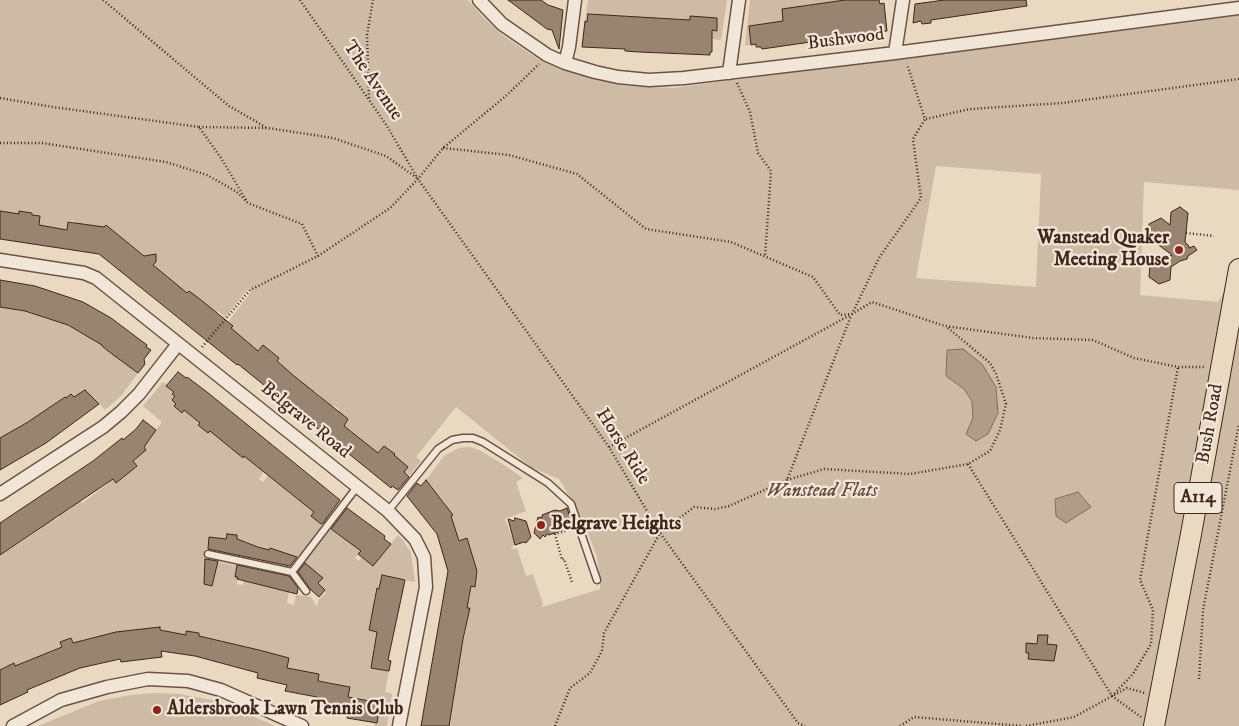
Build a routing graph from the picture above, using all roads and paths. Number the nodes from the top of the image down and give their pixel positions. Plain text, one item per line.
1 (104, 0) edge
2 (300, 0) edge
3 (373, 0) edge
4 (479, 0) edge
5 (576, 0) edge
6 (739, 0) edge
7 (903, 0) edge
8 (1239, 8) edge
9 (899, 52) junction
10 (542, 62) dead end
11 (565, 63) junction
12 (731, 72) junction
13 (1239, 79) edge
14 (0, 98) edge
15 (369, 100) junction
16 (925, 119) junction
17 (199, 128) junction
18 (268, 128) junction
19 (0, 143) edge
20 (443, 148) junction
21 (418, 179) junction
22 (248, 203) junction
23 (1186, 233) dead end
24 (1214, 236) dead end
25 (318, 256) junction
26 (765, 257) junction
27 (0, 260) edge
28 (1239, 269) edge
29 (852, 314) junction
30 (945, 326) junction
31 (178, 344) junction
32 (201, 350) dead end
33 (1178, 367) junction
34 (1204, 367) dead end
35 (1239, 424) edge
36 (609, 447) junction
37 (968, 464) junction
38 (787, 480) junction
39 (358, 487) junction
40 (0, 494) edge
41 (388, 511) junction
42 (579, 526) junction
43 (660, 533) junction
44 (208, 554) dead end
45 (292, 572) junction
46 (597, 580) dead end
47 (572, 582) dead end
48 (306, 591) dead end
49 (1199, 680) dead end
50 (1127, 688) dead end
51 (1112, 696) junction
52 (1149, 723) edge
53 (13, 726) edge
54 (302, 726) edge
55 (400, 726) edge
56 (555, 726) edge
57 (805, 726) edge
58 (900, 726) edge
59 (1022, 726) edge
60 (1026, 726) edge

1 - 18 path
2 - 15 path, The Avenue
3 - 15 path
4 - 11 street, Bushwood
5 - 11 street
6 - 12 street
7 - 9 street
8 - 9 street, Bushwood
9 - 12 street, Bushwood
9 - 16 path
10 - 20 path
11 - 12 street, Bushwood
12 - 26 path
13 - 16 path
14 - 17 path
15 - 21 path, The Avenue
16 - 29 path
17 - 18 path
17 - 22 path
18 - 21 path
19 - 22 path
20 - 21 path
20 - 26 path
21 - 25 path
21 - 36 path, Horse Ride
22 - 25 path
23 - 24 path
25 - 32 path
26 - 29 path
27 - 31 street, Belgrave Road
28 - 52 main road, Bush Road / A114
29 - 30 path
29 - 36 path
29 - 38 path
30 - 33 path
30 - 37 path
31 - 39 street, Belgrave Road
31 - 40 street
33 - 34 path
33 - 51 path
35 - 49 path
36 - 43 path, Horse Ride
37 - 38 path
37 - 51 path
38 - 43 path
39 - 41 street, Belgrave Road
39 - 45 lane
41 - 42 lane
41 - 55 street, Belgrave Road
42 - 46 lane
42 - 47 path
43 - 56 path
43 - 57 path, Horse Ride
44 - 45 lane
45 - 48 lane
50 - 51 path
51 - 52 path
51 - 60 path
53 - 54 street
58 - 59 path

